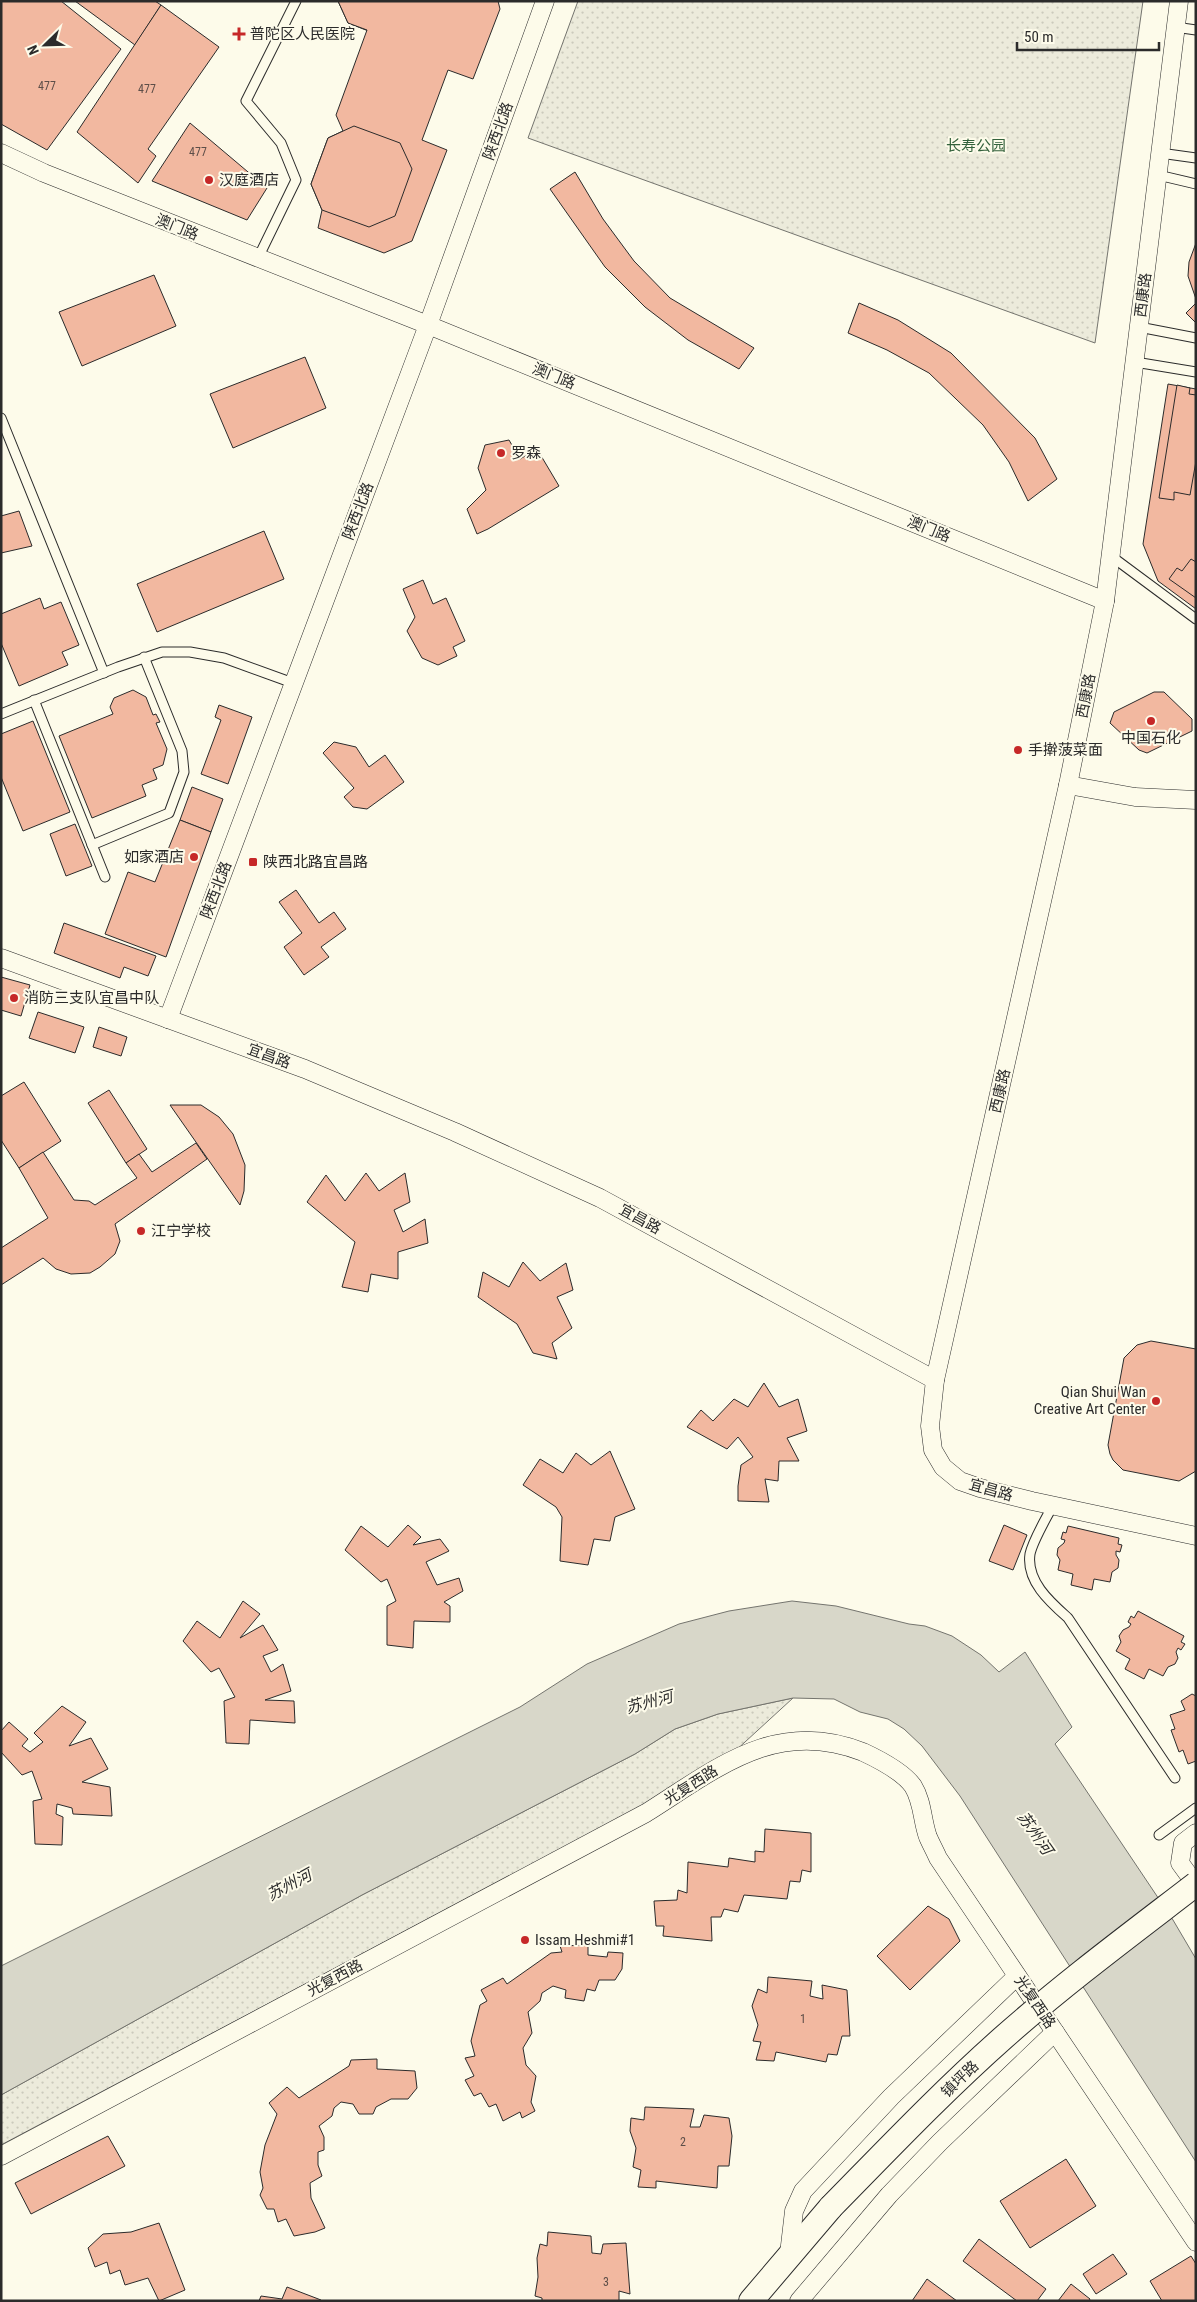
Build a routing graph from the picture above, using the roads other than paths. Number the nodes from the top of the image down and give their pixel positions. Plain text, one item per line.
1 (296, 1) edge
2 (544, 1) edge
3 (1179, 1) edge
4 (1175, 28) junction
5 (1196, 30) edge
6 (1, 153) edge
7 (1160, 153) junction
8 (1196, 158) edge
9 (1158, 175) junction
10 (1196, 184) edge
11 (258, 258) junction
12 (428, 325) junction
13 (1139, 327) junction
14 (1196, 338) edge
15 (1135, 362) junction
16 (1196, 372) edge
17 (1, 418) edge
18 (1111, 556) junction
19 (1105, 601) junction
20 (1196, 619) edge
21 (144, 657) junction
22 (104, 673) junction
23 (293, 683) junction
24 (34, 700) junction
25 (1, 714) edge
26 (1068, 785) junction
27 (1196, 800) edge
28 (92, 845) junction
29 (105, 877) dead end
30 (1, 958) edge
31 (168, 1019) junction
32 (935, 1380) junction
33 (1053, 1505) junction
34 (1196, 1536) edge
35 (1175, 1778) dead end
36 (1196, 1808) edge
37 (1196, 1833) edge
38 (1159, 1835) dead end
39 (1196, 1884) edge
40 (1017, 1976) junction
41 (1054, 2032) junction
42 (1, 2156) edge
43 (1196, 2242) edge
44 (789, 2254) junction
45 (750, 2301) edge
46 (799, 2301) edge

1 - 11 lane
2 - 12 street, 陕西北路
3 - 4 street, 西康路
4 - 5 lane
4 - 7 street, 西康路
6 - 11 street, 澳门路
7 - 8 lane
7 - 9 street, 西康路
9 - 10 lane
9 - 13 street, 西康路
11 - 12 street, 澳门路
12 - 19 street, 澳门路
12 - 23 street, 陕西北路
13 - 14 lane
13 - 15 street, 西康路
15 - 16 lane
15 - 18 street, 西康路
17 - 22 lane
18 - 19 street, 西康路
18 - 20 lane
19 - 26 street, 西康路
21 - 22 lane
21 - 23 lane
21 - 28 lane
22 - 24 lane
23 - 31 street, 陕西北路
24 - 25 lane
24 - 28 lane
26 - 27 street
26 - 32 street, 西康路
28 - 29 lane
30 - 31 street, 宜昌路
31 - 32 street, 宜昌路
32 - 33 street, 宜昌路
33 - 34 street, 宜昌路
33 - 35 lane
36 - 38 lane
37 - 39 street, 镇坪路
39 - 44 main road, 镇坪路, bridge
40 - 41 street, 光复西路
40 - 42 street, 光复西路
40 - 44 street
41 - 43 street, 光复西路
41 - 46 street
44 - 45 main road, 镇坪路

